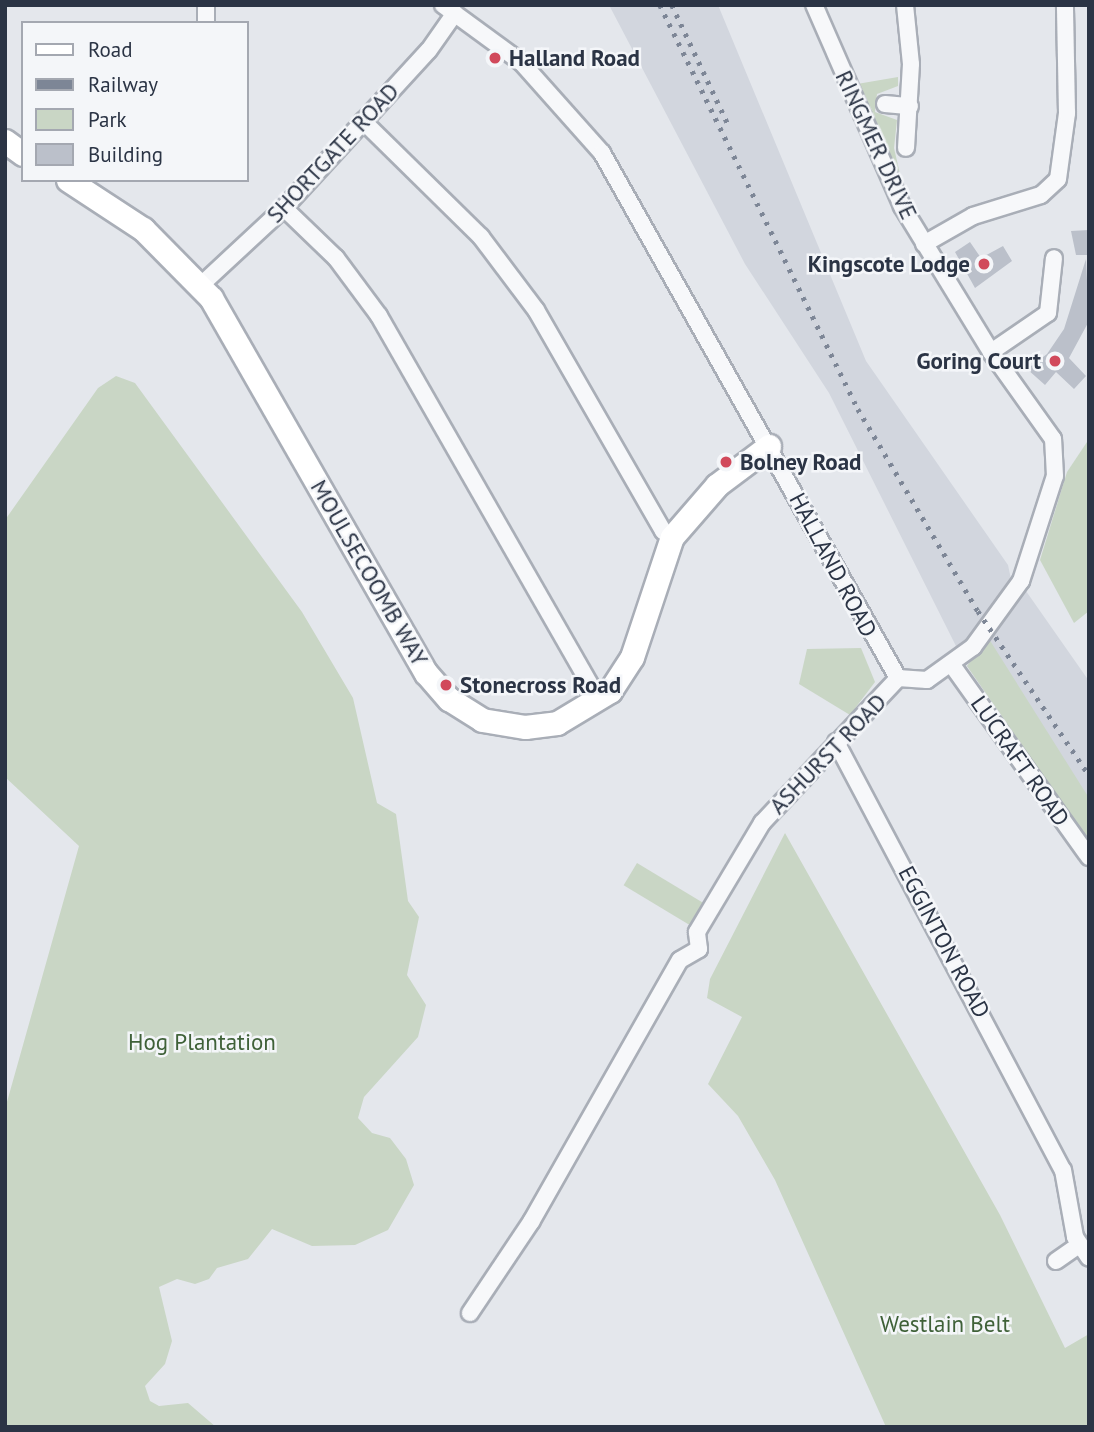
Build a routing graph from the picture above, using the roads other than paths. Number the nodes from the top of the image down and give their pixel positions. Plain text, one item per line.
1 (814, 5) edge
2 (905, 5) edge
3 (1065, 5) edge
4 (449, 9) edge
5 (885, 104) dead end
6 (910, 106) junction
7 (363, 121) junction
8 (5, 141) edge
9 (906, 148) dead end
10 (21, 153) edge
11 (71, 182) edge
12 (284, 208) junction
13 (924, 244) junction
14 (1054, 258) dead end
15 (201, 285) junction
16 (991, 352) junction
17 (1053, 439) joint
18 (769, 446) junction
19 (672, 537) junction
20 (952, 664) junction
21 (898, 678) junction
22 (599, 700) junction
23 (836, 742) junction
24 (1089, 857) edge
25 (1084, 1252) edge
26 (1056, 1261) dead end
27 (470, 1313) dead end

1 - 13 street, RINGMER DRIVE
2 - 6 street
3 - 13 street
4 - 7 street, SHORTGATE ROAD
4 - 18 street, HALLAND ROAD
5 - 6 street
6 - 9 street
7 - 12 street, SHORTGATE ROAD
7 - 19 street
8 - 10 street
11 - 15 street, MOULSECOOMB WAY
12 - 15 street, SHORTGATE ROAD
12 - 22 street
13 - 16 street, RINGMER DRIVE
14 - 16 street
15 - 22 street, MOULSECOOMB WAY
16 - 17 street, RINGMER DRIVE
17 - 20 street, ASHURST ROAD
18 - 19 street, MOULSECOOMB WAY
18 - 21 street, HALLAND ROAD
19 - 22 street, MOULSECOOMB WAY
20 - 21 street, ASHURST ROAD
20 - 24 street, LUCRAFT ROAD
21 - 23 street, ASHURST ROAD
23 - 25 street, EGGINTON ROAD
23 - 27 street, ASHURST ROAD
25 - 26 street, EGGINTON ROAD

